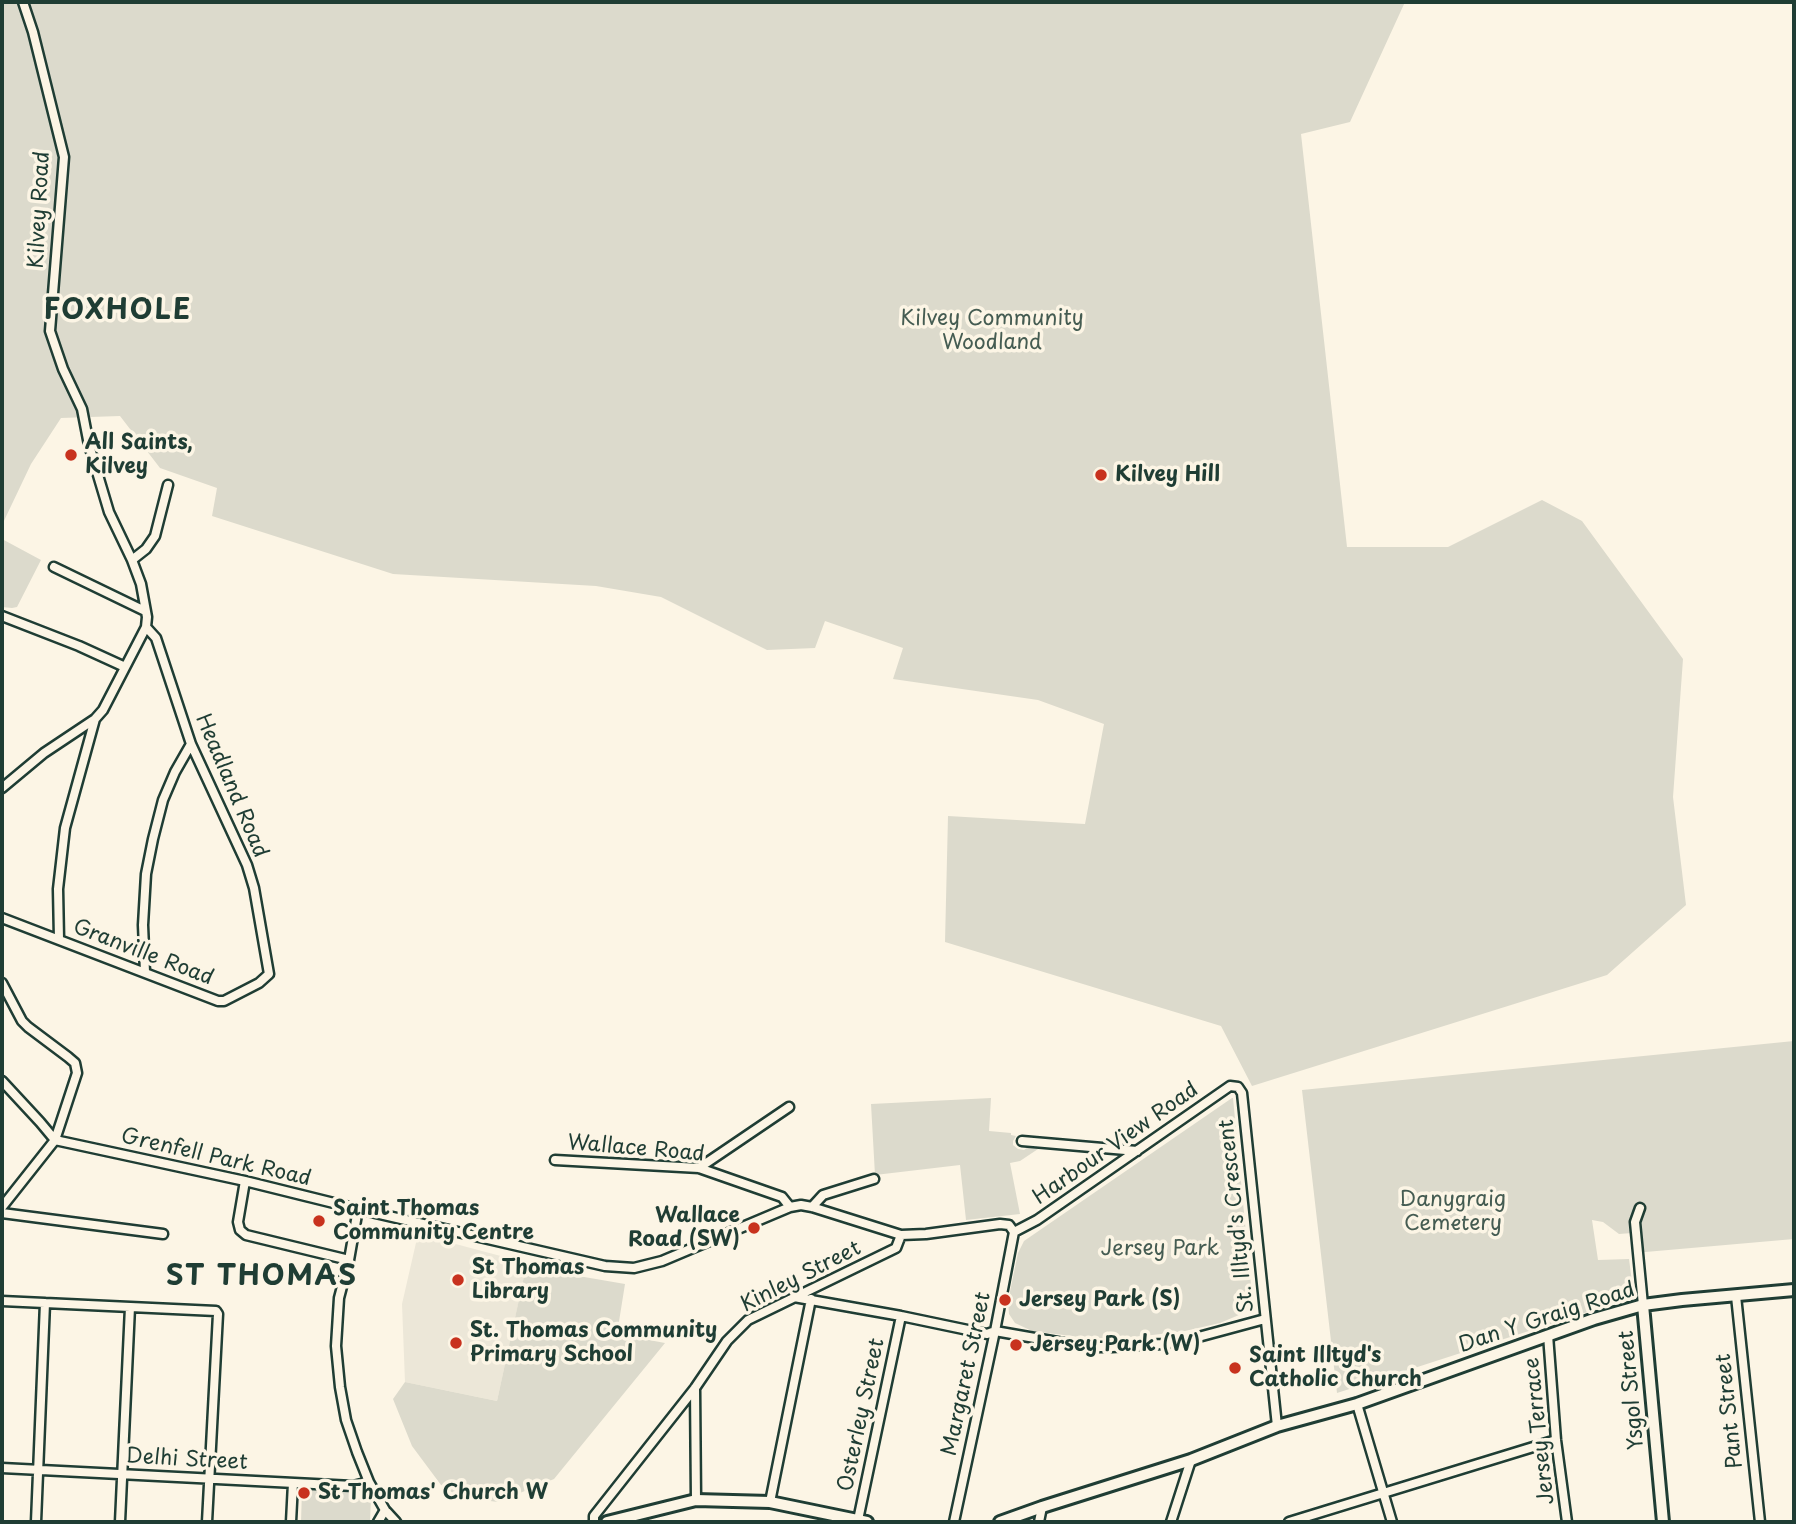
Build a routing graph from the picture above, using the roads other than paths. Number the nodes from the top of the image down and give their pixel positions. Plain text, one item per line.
1 (23, 2) edge
2 (168, 485) dead end
3 (132, 560) junction
4 (54, 567) dead end
5 (146, 614) junction
6 (2, 616) edge
7 (146, 627) junction
8 (124, 667) junction
9 (95, 719) junction
10 (191, 744) junction
11 (2, 788) edge
12 (2, 918) edge
13 (59, 939) junction
14 (145, 972) junction
15 (269, 974) joint
16 (2, 982) edge
17 (2, 1081) edge
18 (1238, 1087) joint
19 (789, 1107) dead end
20 (55, 1140) junction
21 (1022, 1140) dead end
22 (1137, 1152) junction
23 (555, 1160) dead end
24 (699, 1168) junction
25 (874, 1179) dead end
26 (245, 1181) junction
27 (790, 1206) junction
28 (812, 1207) junction
29 (2, 1208) edge
30 (1640, 1208) dead end
31 (358, 1209) junction
32 (2, 1213) edge
33 (1014, 1231) junction
34 (163, 1234) dead end
35 (901, 1235) junction
36 (349, 1260) junction
37 (1794, 1290) edge
38 (1736, 1296) junction
39 (794, 1297) junction
40 (811, 1299) junction
41 (2, 1301) edge
42 (45, 1303) junction
43 (1643, 1305) junction
44 (130, 1307) junction
45 (901, 1316) junction
46 (1265, 1319) junction
47 (995, 1331) junction
48 (1548, 1335) junction
49 (695, 1388) junction
50 (1357, 1404) junction
51 (1277, 1426) junction
52 (1556, 1440) junction
53 (1191, 1460) junction
54 (2, 1468) edge
55 (38, 1469) junction
56 (122, 1475) junction
57 (209, 1479) junction
58 (369, 1482) junction
59 (293, 1483) junction
60 (1384, 1493) junction
61 (696, 1500) junction
62 (770, 1502) junction
63 (1042, 1507) junction
64 (385, 1510) junction
65 (862, 1521) edge
66 (36, 1522) edge
67 (120, 1522) edge
68 (207, 1522) edge
69 (291, 1522) edge
70 (378, 1522) edge
71 (396, 1522) edge
72 (594, 1522) edge
73 (607, 1522) edge
74 (954, 1522) edge
75 (1000, 1522) edge
76 (1039, 1522) edge
77 (1171, 1522) edge
78 (1289, 1522) edge
79 (1392, 1522) edge
80 (1567, 1522) edge
81 (1663, 1522) edge
82 (1760, 1522) edge

1 - 3 street, Kilvey Road
2 - 3 street
3 - 5 street, Kilvey Road
4 - 5 street
5 - 7 street
6 - 8 street
7 - 8 street
7 - 10 street, Headland Road
8 - 9 street
9 - 11 street
9 - 13 street
10 - 14 street
10 - 15 street, Headland Road
12 - 13 street, Granville Road
13 - 14 street, Granville Road
14 - 15 street, Granville Road
16 - 20 street
17 - 20 street
18 - 22 street, Harbour View Road
18 - 46 street, St. Illtyd's Crescent
19 - 24 street
20 - 26 street, Grenfell Park Road
20 - 29 street
21 - 22 street
22 - 33 street, Harbour View Road
23 - 24 street, Wallace Road
24 - 27 street, Wallace Road
25 - 28 street
26 - 31 street, Grenfell Park Road
26 - 36 street
27 - 28 street, Grenfell Park Road
27 - 31 street, Grenfell Park Road
28 - 35 street, Grenfell Park Road
30 - 43 street, Ysgol Street
31 - 36 street
32 - 34 street
33 - 35 street, Grenfell Park Road
33 - 47 street, Margaret Street
35 - 39 street, Kinley Street
36 - 58 street
37 - 38 street, Dan Y Graig Road
38 - 43 street, Dan Y Graig Road
38 - 82 street, Pant Street
39 - 40 street
39 - 49 street, Kinley Street
40 - 45 street
40 - 62 street
41 - 42 street
42 - 44 street
42 - 55 street
43 - 48 street, Dan Y Graig Road
43 - 81 street, Ysgol Street
44 - 56 street
44 - 57 street
45 - 47 street
45 - 65 street, Osterley Street
46 - 47 street
46 - 51 street, St. Illtyd's Crescent
47 - 74 street, Margaret Street
48 - 50 street, Dan Y Graig Road
48 - 52 street, Jersey Terrace
49 - 61 street
49 - 72 street, Kinley Street
50 - 51 street, Dan Y Graig Road
50 - 60 street
51 - 53 street, Dan Y Graig Road
52 - 60 street
52 - 80 street, Jersey Terrace
53 - 63 street, Dan Y Graig Road
53 - 77 street
54 - 55 street, Delhi Street
55 - 56 street, Delhi Street
55 - 66 street
56 - 57 street, Delhi Street
56 - 67 street
57 - 59 street, Delhi Street
57 - 68 street
58 - 59 street, Delhi Street
58 - 64 street
59 - 69 street
60 - 78 street
60 - 79 street
61 - 62 street
61 - 73 street
62 - 65 street
63 - 75 street, Dan Y Graig Road
63 - 76 street
64 - 70 street
64 - 71 street

